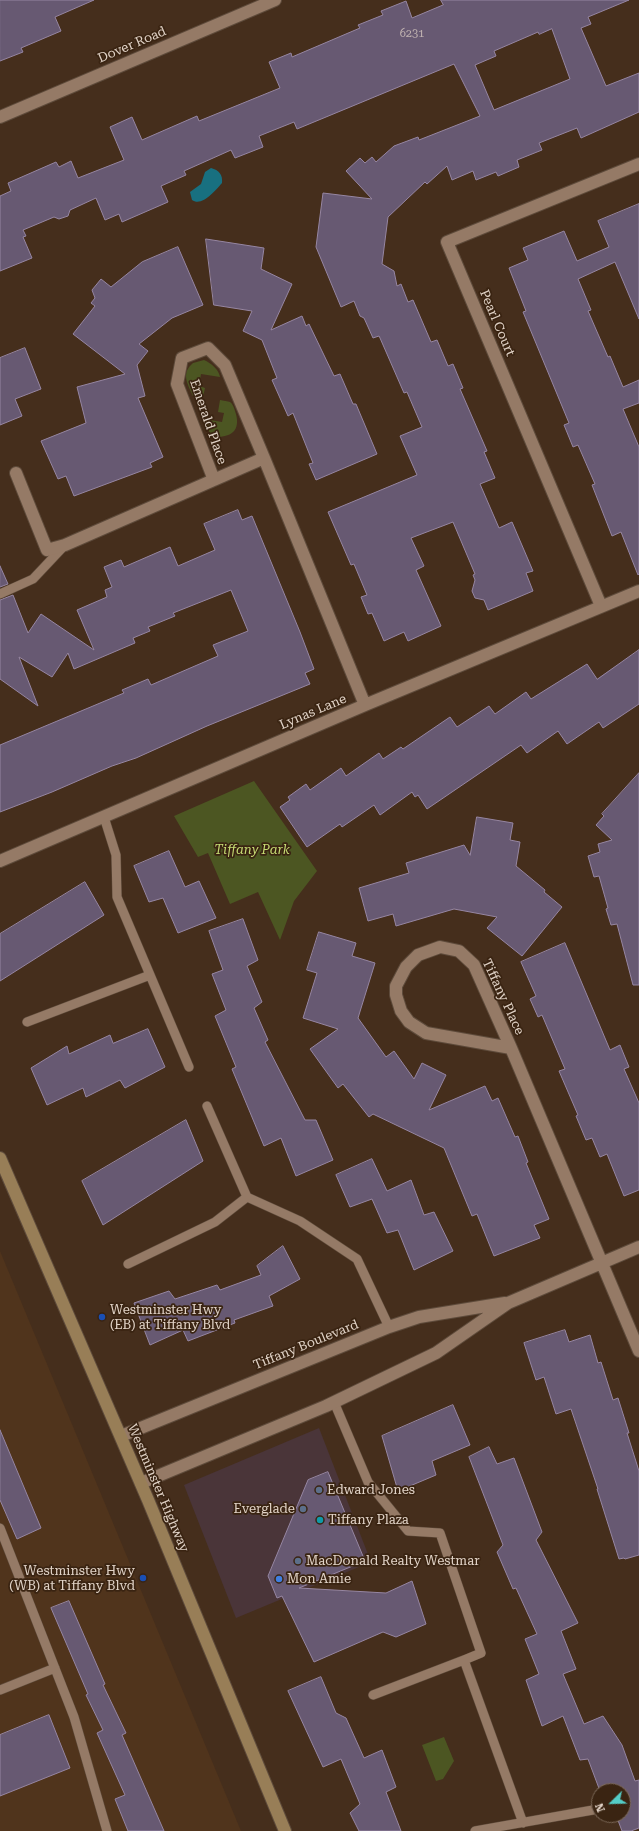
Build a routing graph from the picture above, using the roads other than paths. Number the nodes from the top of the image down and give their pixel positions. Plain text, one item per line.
1 (275, 0) edge
2 (0, 117) edge
3 (639, 164) edge
4 (264, 458) junction
5 (16, 473) dead end
6 (214, 480) junction
7 (65, 545) junction
8 (639, 591) edge
9 (0, 594) edge
10 (601, 606) junction
11 (365, 705) junction
12 (104, 817) junction
13 (0, 861) edge
14 (150, 975) junction
15 (27, 1022) dead end
16 (511, 1048) junction
17 (189, 1067) dead end
18 (206, 1106) dead end
19 (0, 1158) edge
20 (248, 1197) junction
21 (639, 1247) edge
22 (128, 1264) dead end
23 (601, 1264) junction
24 (508, 1303) junction
25 (389, 1327) junction
26 (639, 1352) edge
27 (334, 1402) junction
28 (121, 1436) junction
29 (141, 1483) junction
30 (0, 1528) edge
31 (464, 1660) junction
32 (55, 1668) junction
33 (0, 1690) edge
34 (374, 1695) dead end
35 (591, 1811) edge
36 (523, 1823) junction
37 (107, 1831) edge
38 (285, 1831) edge
39 (475, 1831) edge

1 - 2 street, Dover Road
3 - 10 street, Pearl Court
4 - 6 street, Emerald Place
4 - 6 street, Emerald Place
4 - 11 street, Emerald Place
5 - 7 street, Emerald Place
6 - 7 street, Emerald Place
7 - 9 lane
8 - 10 street, Lynas Lane
10 - 11 street, Lynas Lane
11 - 12 street, Lynas Lane
12 - 13 street, Lynas Lane
12 - 14 lane
14 - 15 lane
14 - 17 lane
16 - 16 street, Tiffany Place
16 - 23 street, Tiffany Place
18 - 20 lane
19 - 28 main road, Westminster Highway
20 - 22 lane
20 - 25 lane
21 - 23 street, Tiffany Boulevard
23 - 24 street, Tiffany Boulevard
23 - 26 street, Tiffany Place
24 - 25 street, Tiffany Boulevard
24 - 27 street, Tiffany Boulevard
25 - 28 street, Tiffany Boulevard
27 - 29 street, Tiffany Boulevard
27 - 31 lane
28 - 29 main road, Westminster Highway
29 - 38 main road, Westminster Highway
30 - 32 lane
31 - 34 lane
31 - 36 lane
32 - 33 lane
32 - 37 lane
35 - 36 lane
36 - 39 lane

